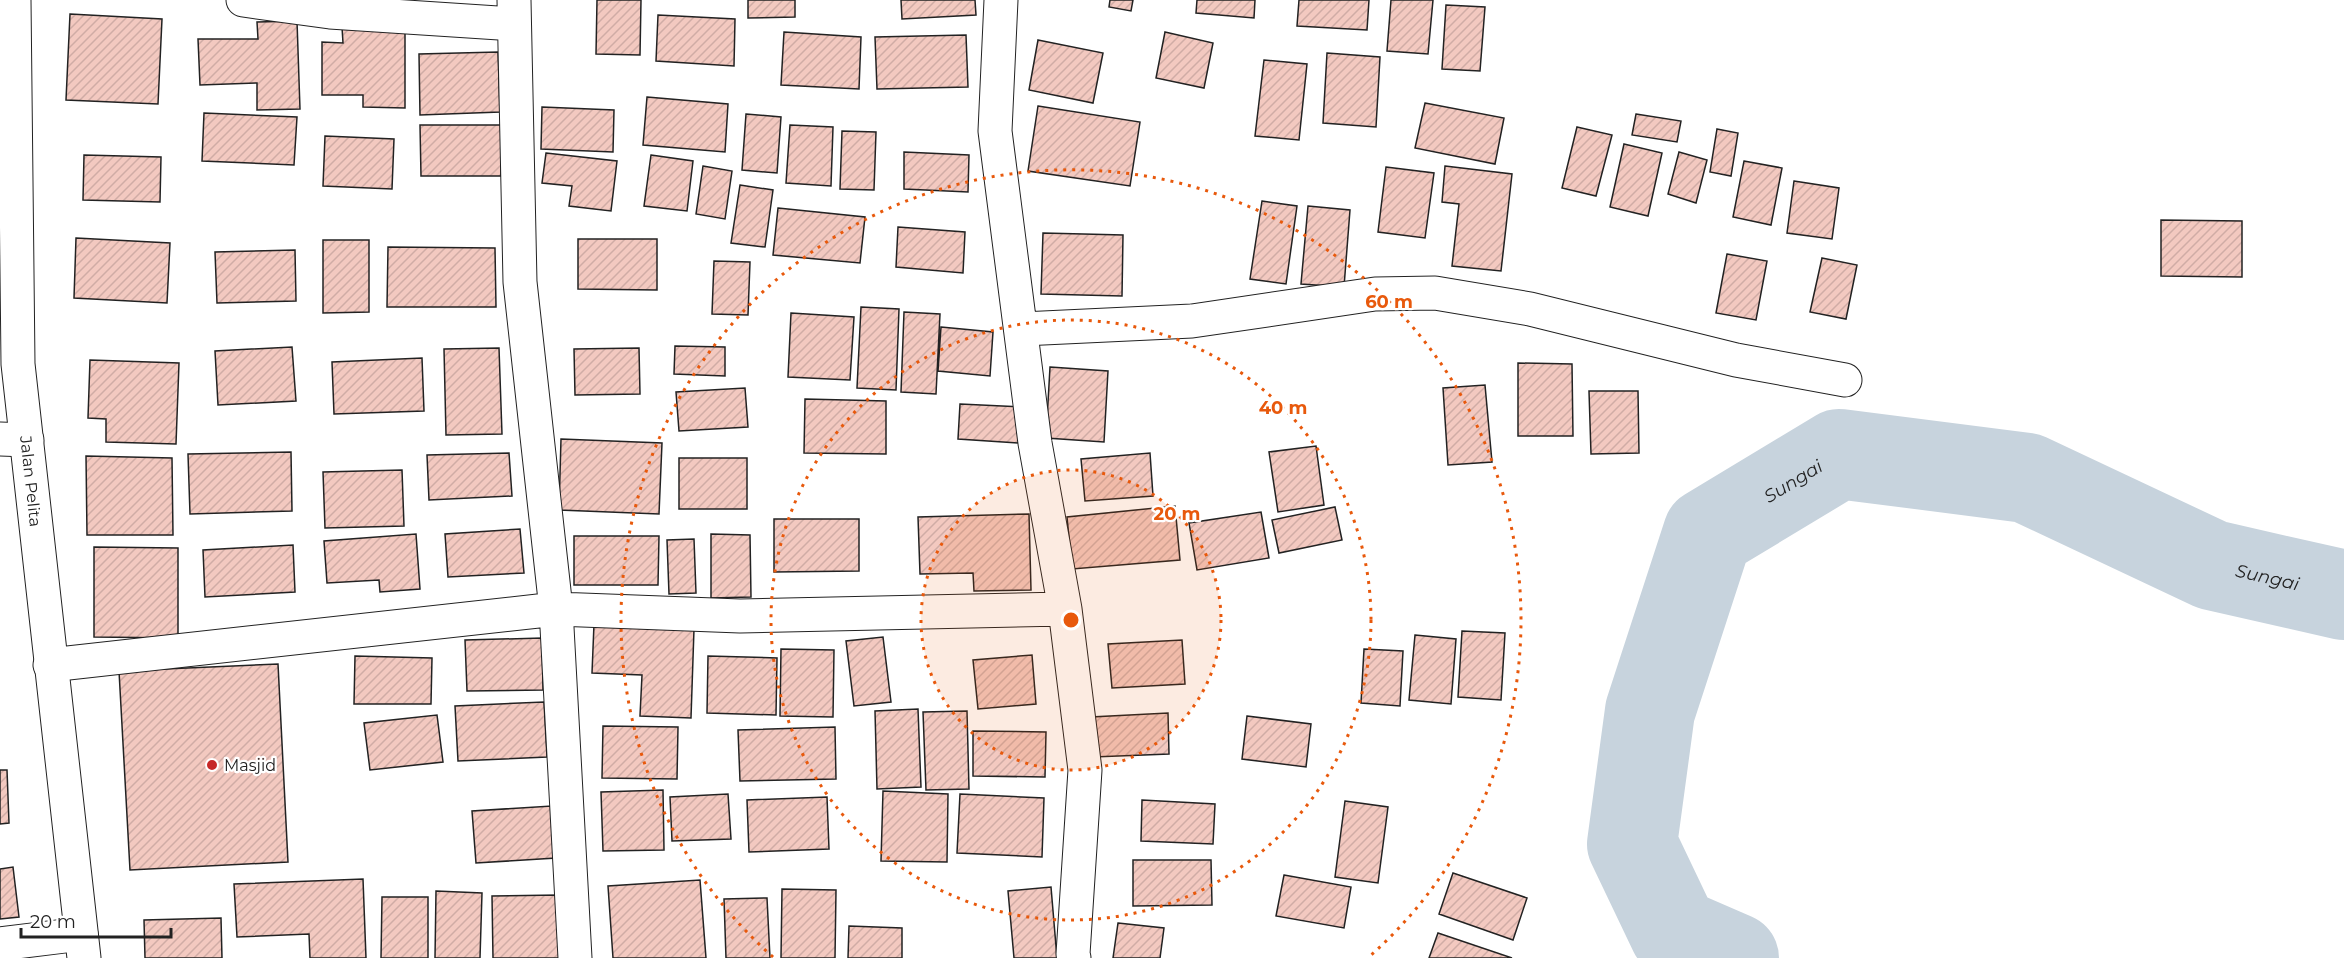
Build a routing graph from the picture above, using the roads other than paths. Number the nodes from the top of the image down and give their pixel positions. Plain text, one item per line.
1 (14, 0) edge
2 (243, 0) edge
3 (1001, 0) edge
4 (514, 12) edge
5 (8, 223) edge
6 (1022, 329) junction
7 (1845, 380) dead end
8 (13, 439) edge
9 (556, 609) junction
10 (1065, 609) junction
11 (50, 665) junction
12 (0, 944) edge
13 (82, 946) edge
14 (575, 958) edge
15 (1074, 958) edge

1 - 5 main road, Jalan Pelita
2 - 4 main road
3 - 6 main road
4 - 9 main road
5 - 8 main road, Jalan Pelita
6 - 7 main road
6 - 10 main road
8 - 11 main road, Jalan Pelita
9 - 10 main road
9 - 11 main road
9 - 14 main road
10 - 15 main road
11 - 13 main road, Jalan Pelita
12 - 13 main road

